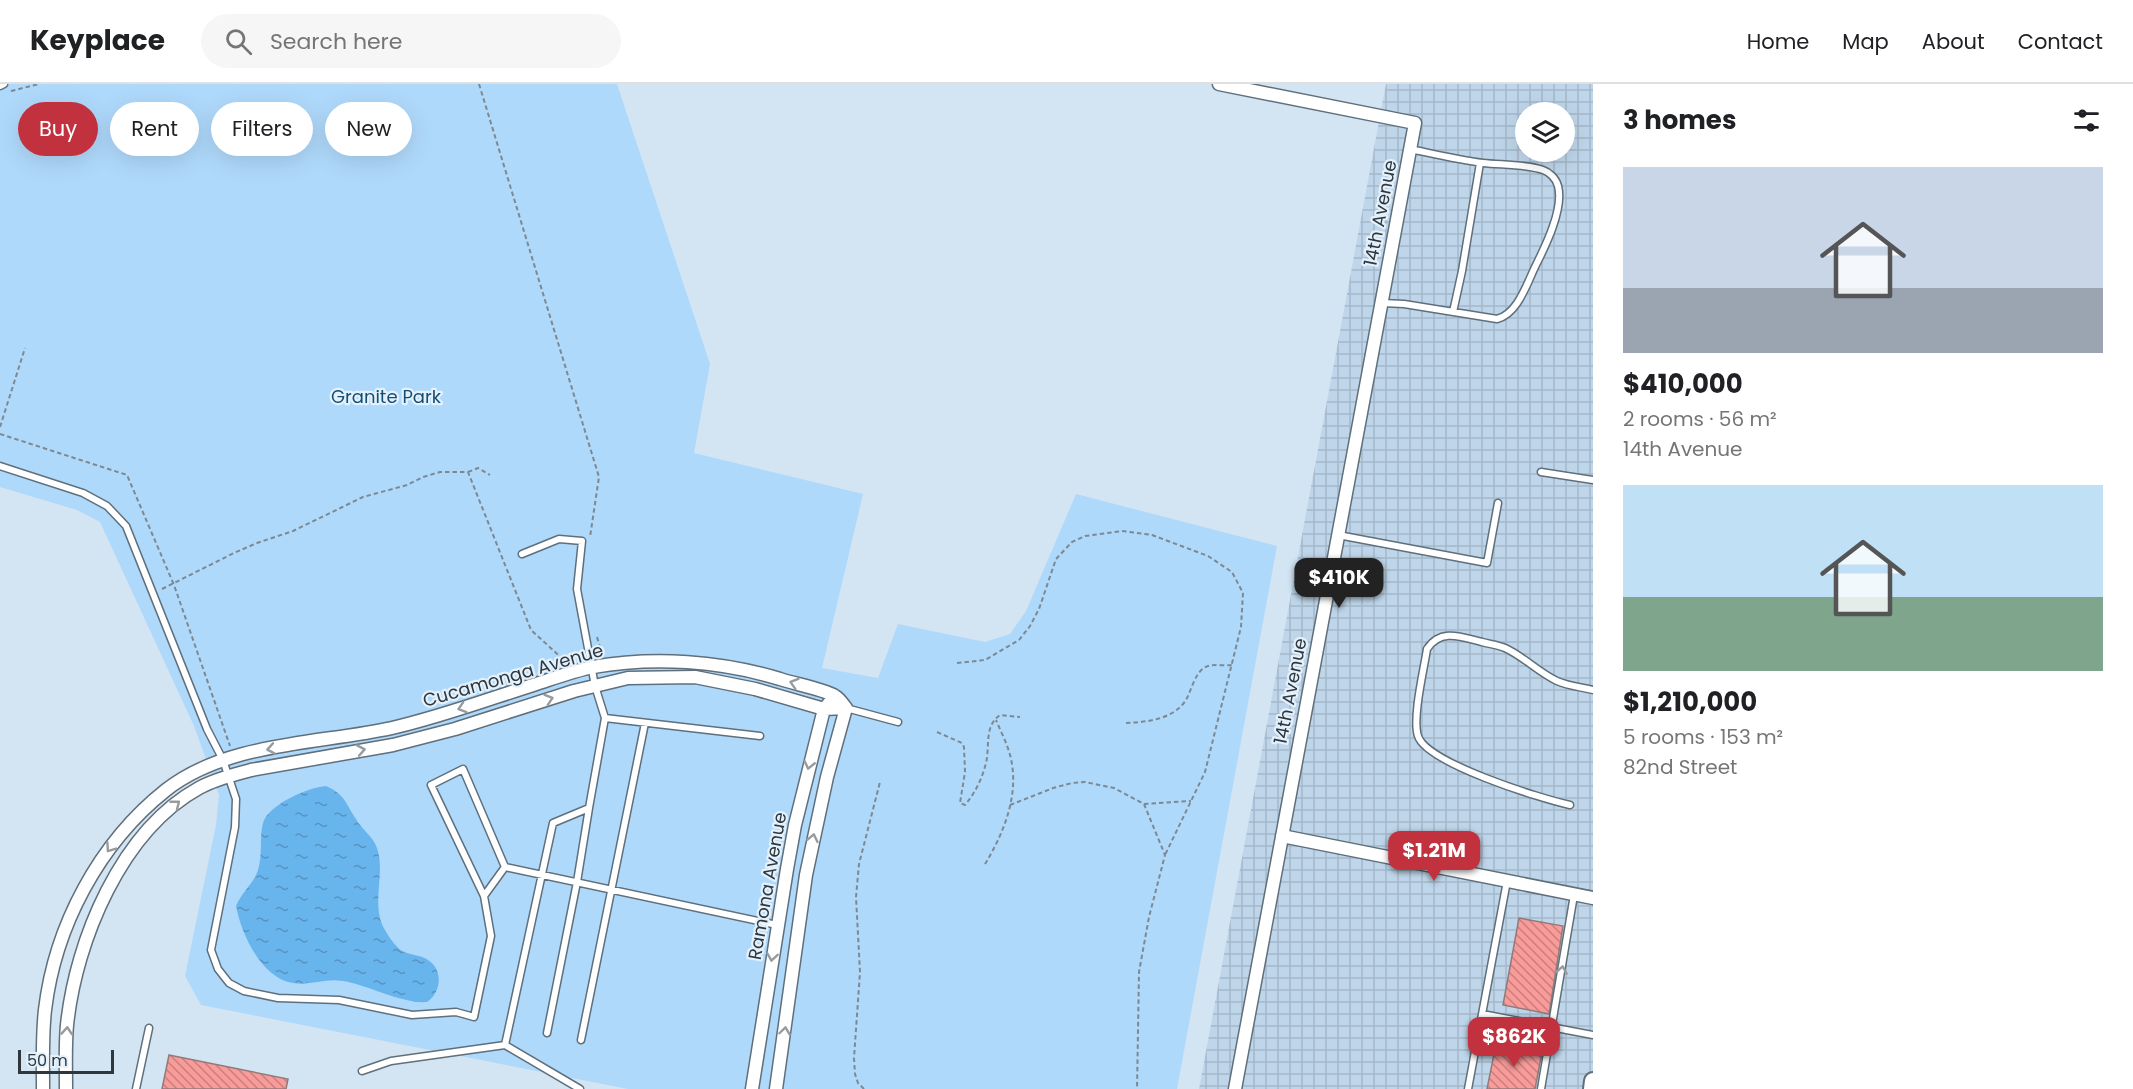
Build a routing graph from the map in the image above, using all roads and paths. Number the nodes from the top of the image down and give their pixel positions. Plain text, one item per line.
1 (39, 84) edge
2 (479, 84) edge
3 (1219, 84) edge
4 (10, 92) dead end
5 (1410, 149) junction
6 (1480, 163) junction
7 (1381, 303) junction
8 (1454, 312) junction
9 (25, 348) dead end
10 (0, 427) edge
11 (0, 466) edge
12 (468, 472) junction
13 (1540, 472) dead end
14 (490, 475) dead end
15 (1593, 480) edge
16 (1498, 503) dead end
17 (1338, 535) junction
18 (589, 546) dead end
19 (522, 554) dead end
20 (153, 592) junction
21 (596, 635) dead end
22 (602, 654) dead end
23 (565, 661) dead end
24 (957, 663) dead end
25 (1232, 665) junction
26 (592, 667) junction
27 (595, 686) junction
28 (1593, 690) edge
29 (836, 696) junction
30 (846, 708) junction
31 (824, 709) junction
32 (1020, 717) dead end
33 (605, 718) junction
34 (995, 718) junction
35 (898, 722) dead end
36 (645, 723) junction
37 (1126, 723) dead end
38 (937, 732) dead end
39 (760, 736) dead end
40 (223, 760) junction
41 (229, 776) junction
42 (880, 782) dead end
43 (1191, 801) junction
44 (1144, 804) junction
45 (1010, 805) junction
46 (1570, 805) dead end
47 (589, 808) junction
48 (1282, 836) junction
49 (1165, 855) junction
50 (985, 864) dead end
51 (505, 867) junction
52 (541, 875) junction
53 (1507, 881) junction
54 (577, 882) junction
55 (613, 890) junction
56 (1575, 894) junction
57 (484, 896) junction
58 (1593, 898) edge
59 (777, 925) junction
60 (1482, 1014) junction
61 (149, 1028) dead end
62 (1552, 1028) junction
63 (547, 1033) dead end
64 (1593, 1035) edge
65 (581, 1040) dead end
66 (505, 1046) junction
67 (362, 1071) dead end
68 (1593, 1082) edge
69 (43, 1089) edge
70 (66, 1089) edge
71 (136, 1089) edge
72 (580, 1089) edge
73 (752, 1089) edge
74 (776, 1089) edge
75 (864, 1089) edge
76 (1137, 1089) edge
77 (1235, 1089) edge
78 (1468, 1089) edge
79 (1541, 1089) edge
80 (1592, 1089) edge

1 - 4 path
2 - 18 path
3 - 5 street, 14th Avenue
5 - 6 lane
5 - 7 street, 14th Avenue
6 - 8 lane
6 - 8 lane
7 - 8 lane
7 - 17 street, 14th Avenue
9 - 10 path
11 - 20 lane
12 - 14 path
12 - 20 path
12 - 23 path
13 - 15 lane
16 - 17 lane
17 - 48 street, 14th Avenue
19 - 26 lane
20 - 40 lane
21 - 22 path
24 - 25 path
25 - 37 path
25 - 43 path
26 - 27 lane
29 -> 26 street, Cucamonga Avenue
26 -> 40 street, Cucamonga Avenue
27 - 31 street, Cucamonga Avenue
27 - 33 lane
41 -> 27 street, Cucamonga Avenue
28 - 46 lane
29 - 30 street
29 - 31 street, Ramona Avenue
30 - 31 street, Cucamonga Avenue
30 - 35 lane
74 -> 30 street, Ramona Avenue
31 -> 59 street, Ramona Avenue
32 - 34 path
33 - 36 lane
33 - 47 lane
34 - 38 path
34 - 45 path
36 - 39 lane
36 - 55 lane
40 - 41 lane
40 -> 69 street, Cucamonga Avenue
41 - 57 lane
70 -> 41 street, Cucamonga Avenue
42 - 75 path
43 - 44 path
43 - 49 path
44 - 45 path
44 - 49 path
45 - 50 path
47 - 52 lane
47 - 54 lane
48 - 53 street
48 - 77 street, 14th Avenue
49 - 76 path
51 - 52 lane
51 - 57 lane
51 - 57 lane
52 - 54 lane
52 - 66 lane
53 - 56 street
53 - 60 lane
54 - 55 lane
54 - 63 lane
55 - 59 lane
55 - 65 lane
56 - 58 street
62 -> 56 lane
59 -> 73 street, Ramona Avenue
60 - 62 lane
60 - 78 lane
61 - 71 lane
62 - 64 lane
62 - 79 lane
66 - 67 lane
66 - 72 lane
68 - 80 street

